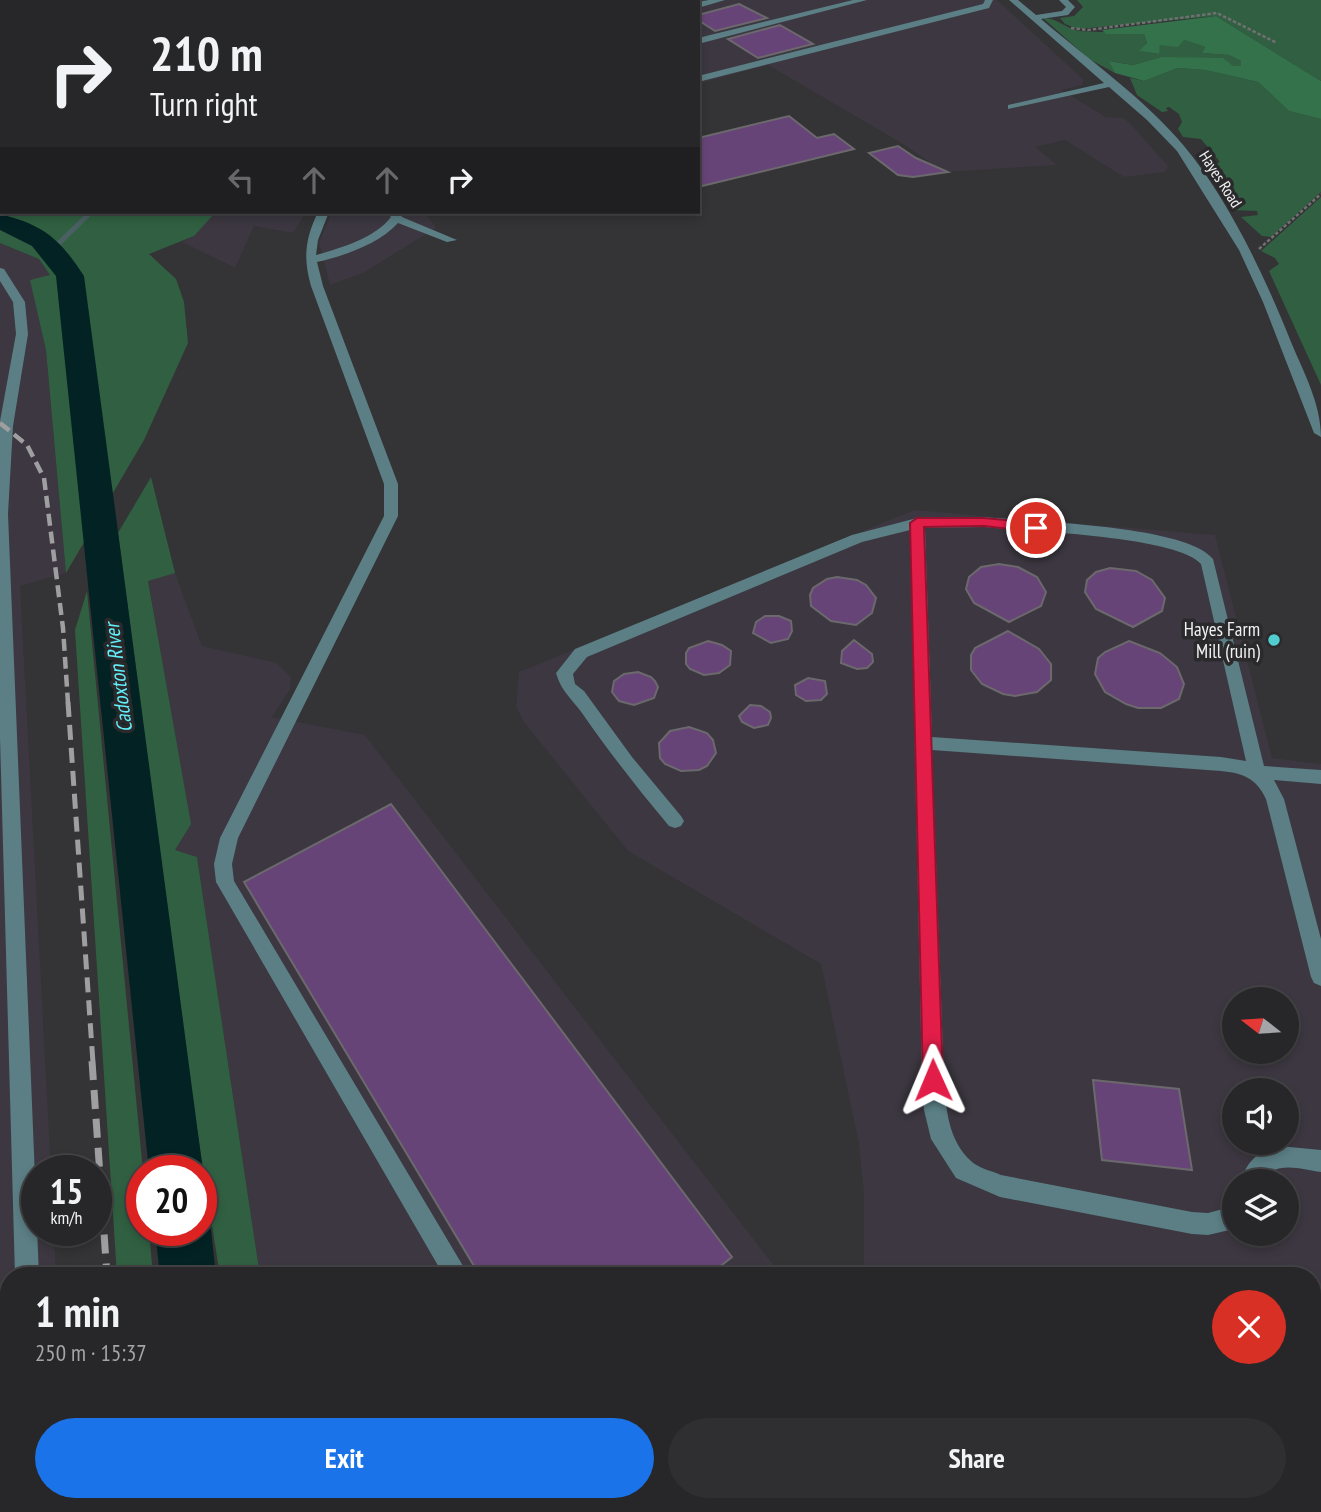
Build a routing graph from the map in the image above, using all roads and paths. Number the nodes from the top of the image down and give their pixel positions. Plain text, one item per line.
1 (721, 0) edge
2 (863, 0) edge
3 (989, 0) edge
4 (1013, 0) edge
5 (1063, 0) edge
6 (700, 5) edge
7 (1054, 15) junction
8 (1034, 18) junction
9 (700, 41) edge
10 (1277, 43) dead end
11 (700, 78) edge
12 (1111, 84) junction
13 (1011, 107) dead end
14 (1321, 194) edge
15 (322, 214) edge
16 (394, 216) edge
17 (451, 240) dead end
18 (1245, 250) junction
19 (310, 260) junction
20 (0, 272) edge
21 (8, 377) edge
22 (1314, 400) edge
23 (1321, 433) edge
24 (1, 493) edge
25 (917, 523) junction
26 (4, 684) edge
27 (925, 743) junction
28 (1257, 772) junction
29 (1321, 777) edge
30 (675, 821) dead end
31 (7, 876) edge
32 (1321, 977) edge
33 (1321, 1161) edge
34 (1256, 1169) edge
35 (1222, 1220) edge
36 (27, 1267) edge
37 (452, 1267) edge

1 - 6 street
2 - 9 street
3 - 11 street
4 - 8 street, Hayes Road
5 - 7 street
7 - 8 street
7 - 10 path
8 - 12 street, Hayes Road
12 - 13 street
12 - 18 street, Hayes Road
14 - 18 path
15 - 19 street
16 - 17 street
16 - 19 street
18 - 22 street, Hayes Road
19 - 37 street
20 - 21 street
21 - 24 street
22 - 23 street, Hayes Road
24 - 26 street
25 - 27 street
25 - 28 street
25 - 30 street
26 - 31 street
27 - 28 street
27 - 35 street
28 - 29 street
28 - 32 street
31 - 36 street
33 - 34 street

